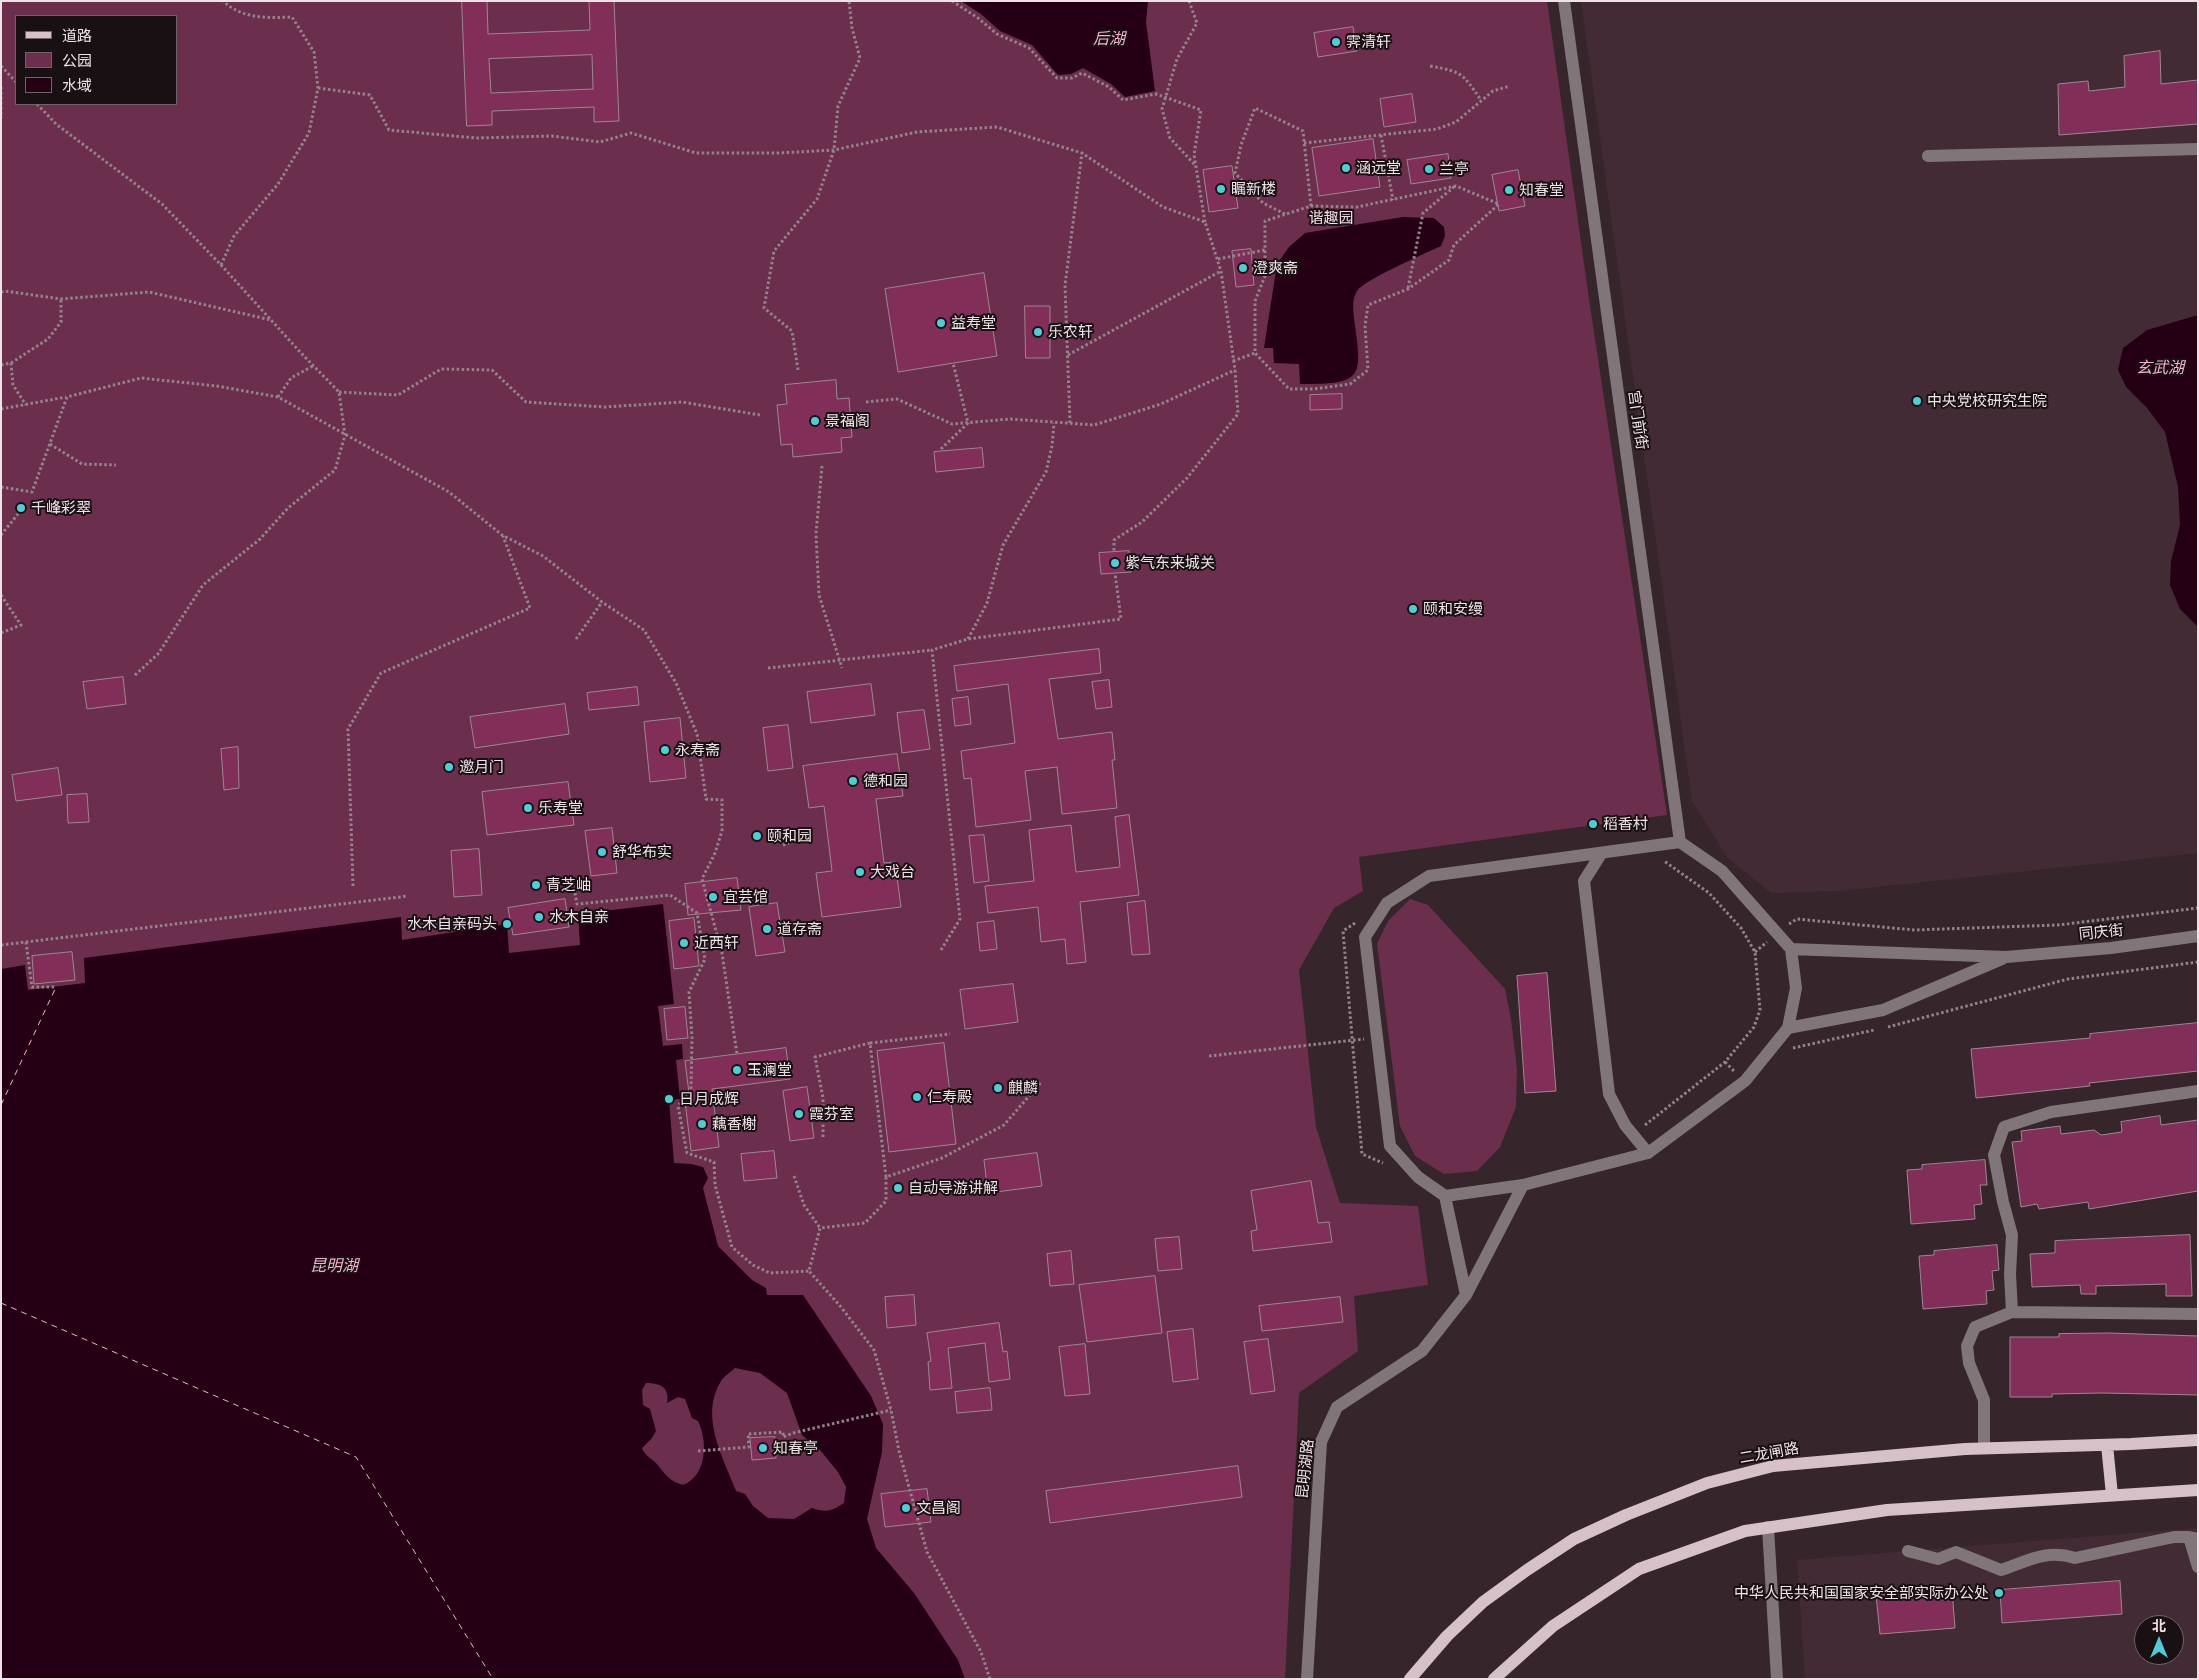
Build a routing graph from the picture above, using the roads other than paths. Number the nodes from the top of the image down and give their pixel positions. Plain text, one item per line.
1 (1564, 1) edge
2 (2198, 149) edge
3 (1928, 156) dead end
4 (1680, 842) junction
5 (1601, 854) junction
6 (2198, 936) edge
7 (1791, 949) junction
8 (2006, 957) junction
9 (1788, 1028) junction
10 (2198, 1091) edge
11 (1648, 1153) junction
12 (1523, 1185) junction
13 (1445, 1196) junction
14 (1466, 1295) junction
15 (2012, 1312) junction
16 (2198, 1314) edge
17 (2198, 1440) edge
18 (2107, 1445) junction
19 (1984, 1448) junction
20 (2198, 1490) edge
21 (2112, 1495) junction
22 (1768, 1527) junction
23 (2194, 1538) edge
24 (1908, 1551) dead end
25 (2198, 1567) edge
26 (1307, 1679) edge
27 (1410, 1679) edge
28 (1494, 1679) edge
29 (1777, 1679) edge

1 - 4 street, 宫门前街
2 - 3 street
4 - 5 street
4 - 7 street
5 - 11 street
5 - 13 street
6 - 8 street, 同庆街
7 - 8 street
7 - 9 street
8 - 9 street
9 - 11 street
10 - 15 street
11 - 12 street
12 - 13 street
12 - 14 street, 昆明湖路
13 - 14 street
14 - 26 street, 昆明湖路
15 - 16 street
15 - 19 street
17 - 18 main road, 二龙闸路
18 - 19 main road, 二龙闸路
18 - 21 main road
19 - 27 main road, 二龙闸路
20 - 21 main road
21 - 22 main road
22 - 28 main road
22 - 29 street
23 - 24 street
23 - 25 street

